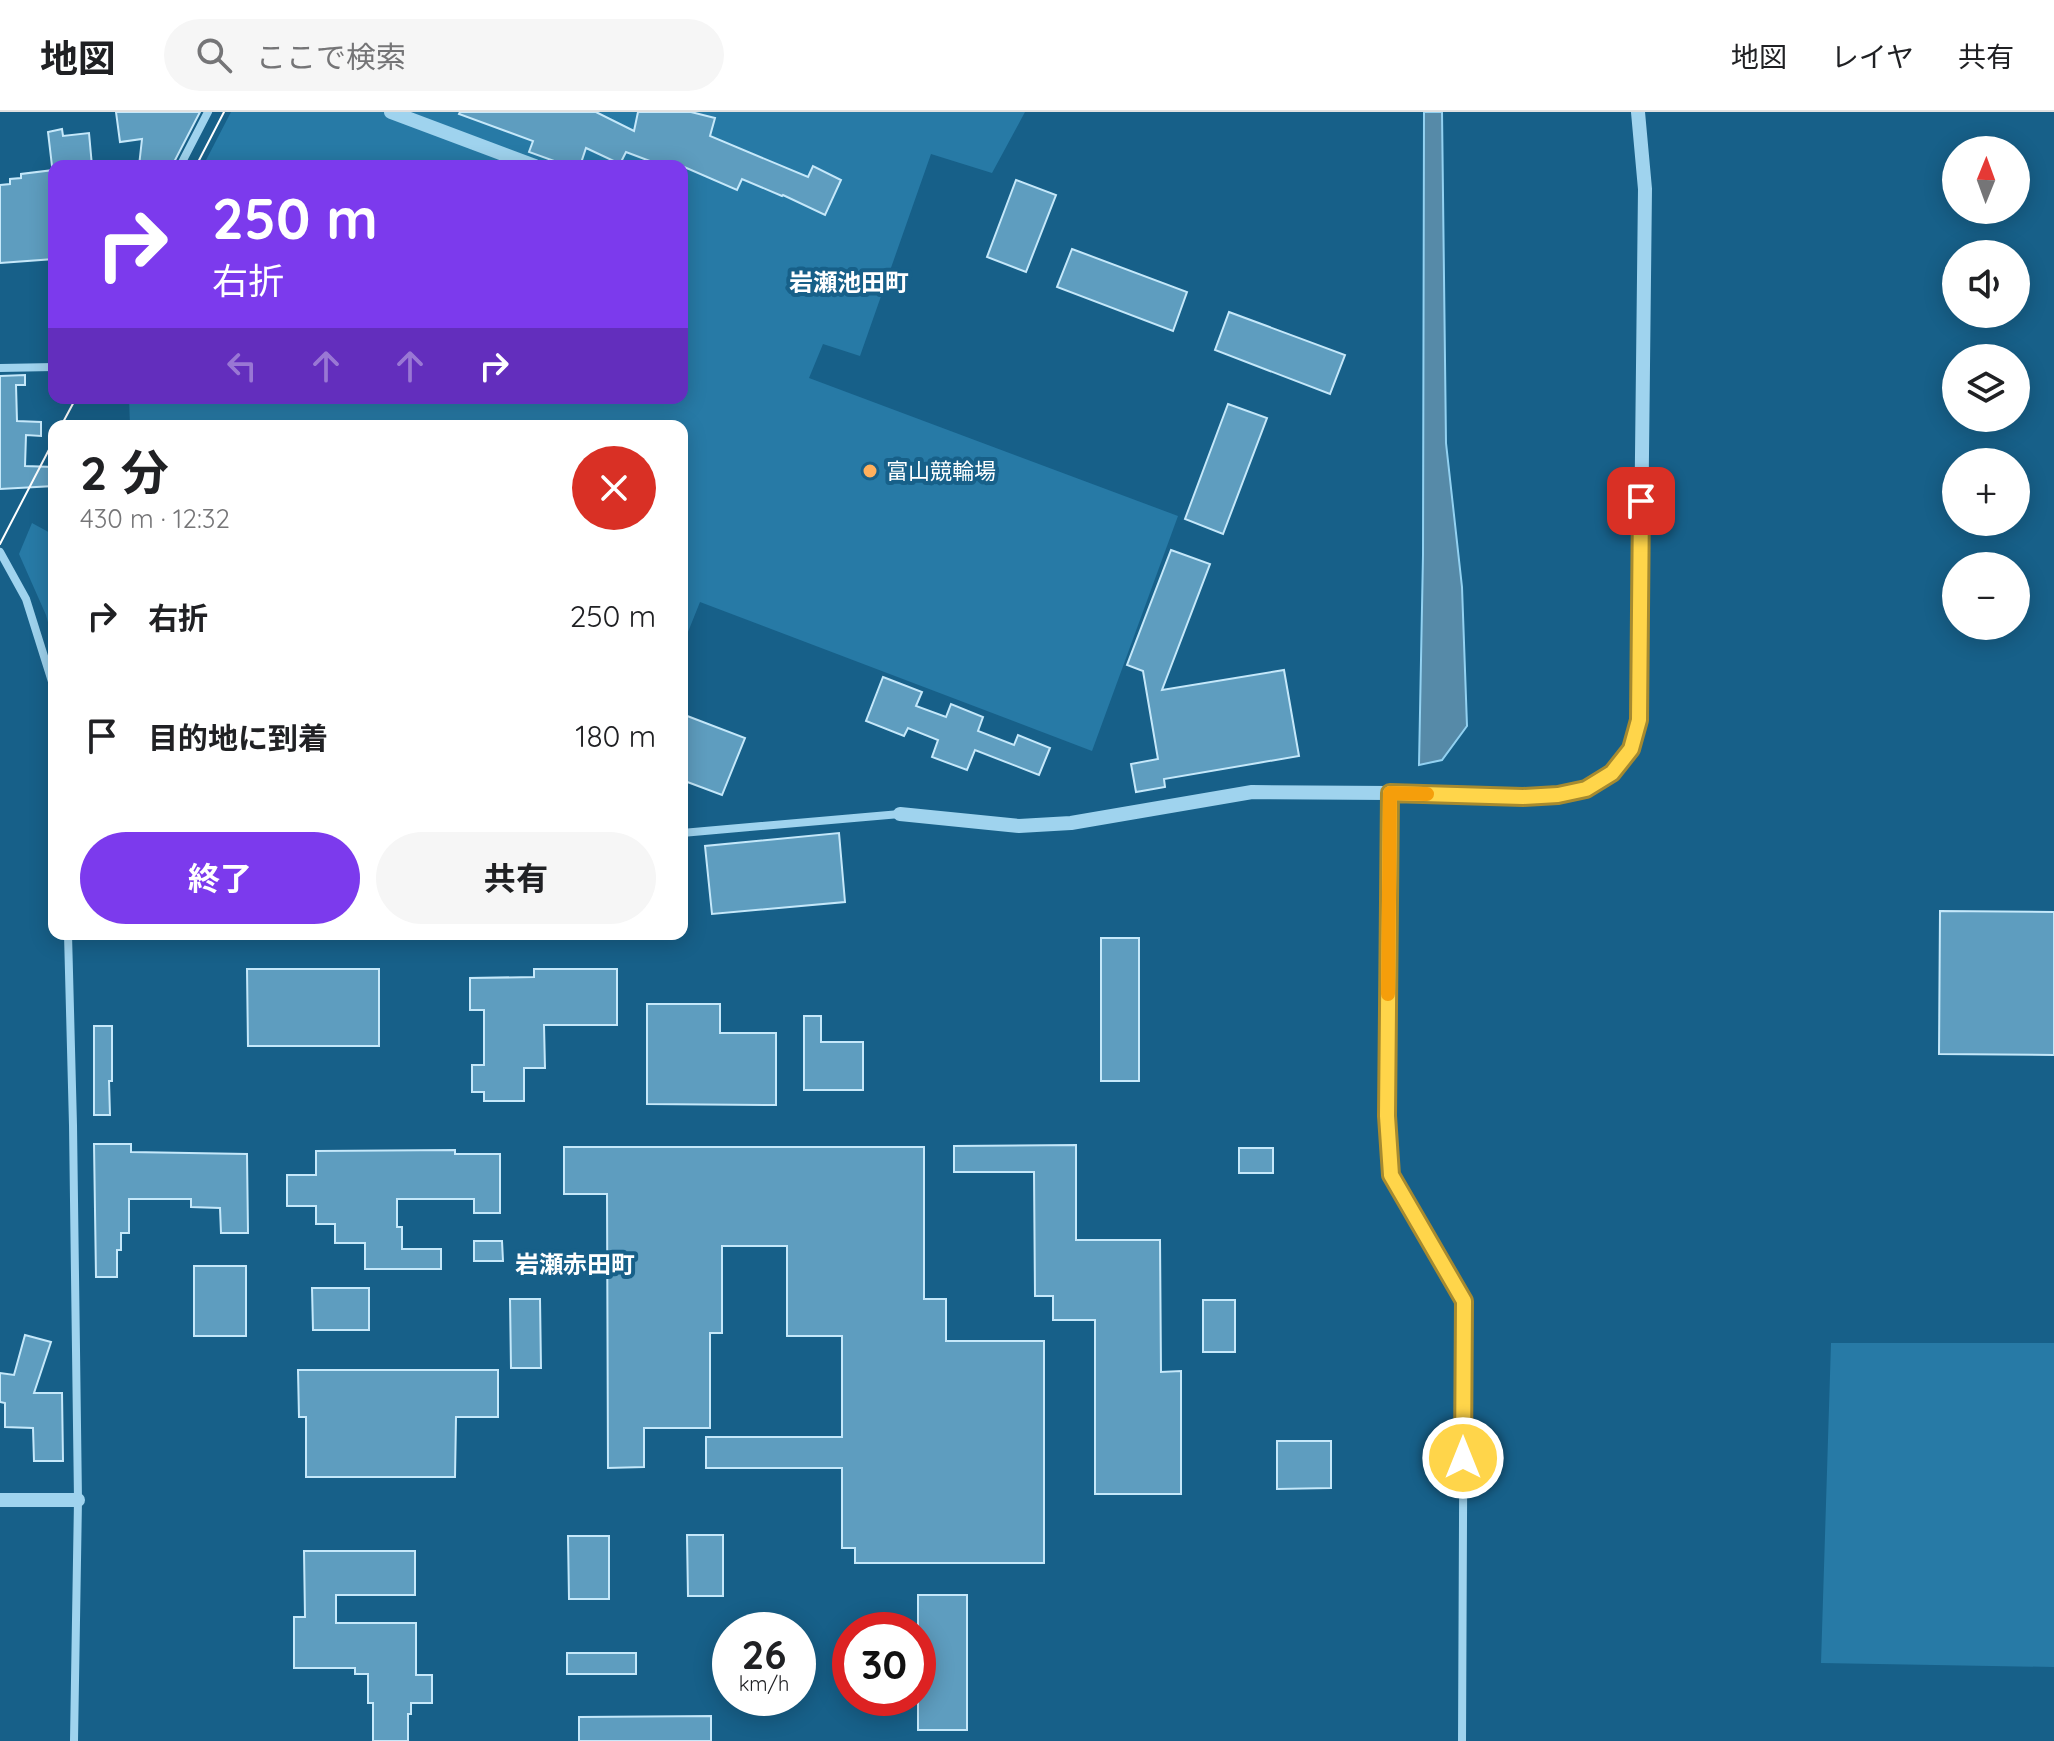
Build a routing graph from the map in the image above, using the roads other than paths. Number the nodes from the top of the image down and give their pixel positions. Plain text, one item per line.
1 (208, 112) edge
2 (391, 112) edge
3 (1638, 112) edge
4 (183, 160) edge
5 (519, 160) edge
6 (48, 367) edge
7 (0, 368) edge
8 (0, 552) edge
9 (48, 669) edge
10 (1390, 793) junction
11 (900, 814) joint
12 (688, 832) edge
13 (68, 940) edge
14 (0, 1500) edge
15 (78, 1500) junction
16 (74, 1741) edge
17 (1462, 1741) edge

1 - 4 street
2 - 5 street
3 - 10 street
6 - 7 street
8 - 9 street
10 - 11 street
10 - 17 street
11 - 12 street
13 - 15 street
14 - 15 street
15 - 16 street

